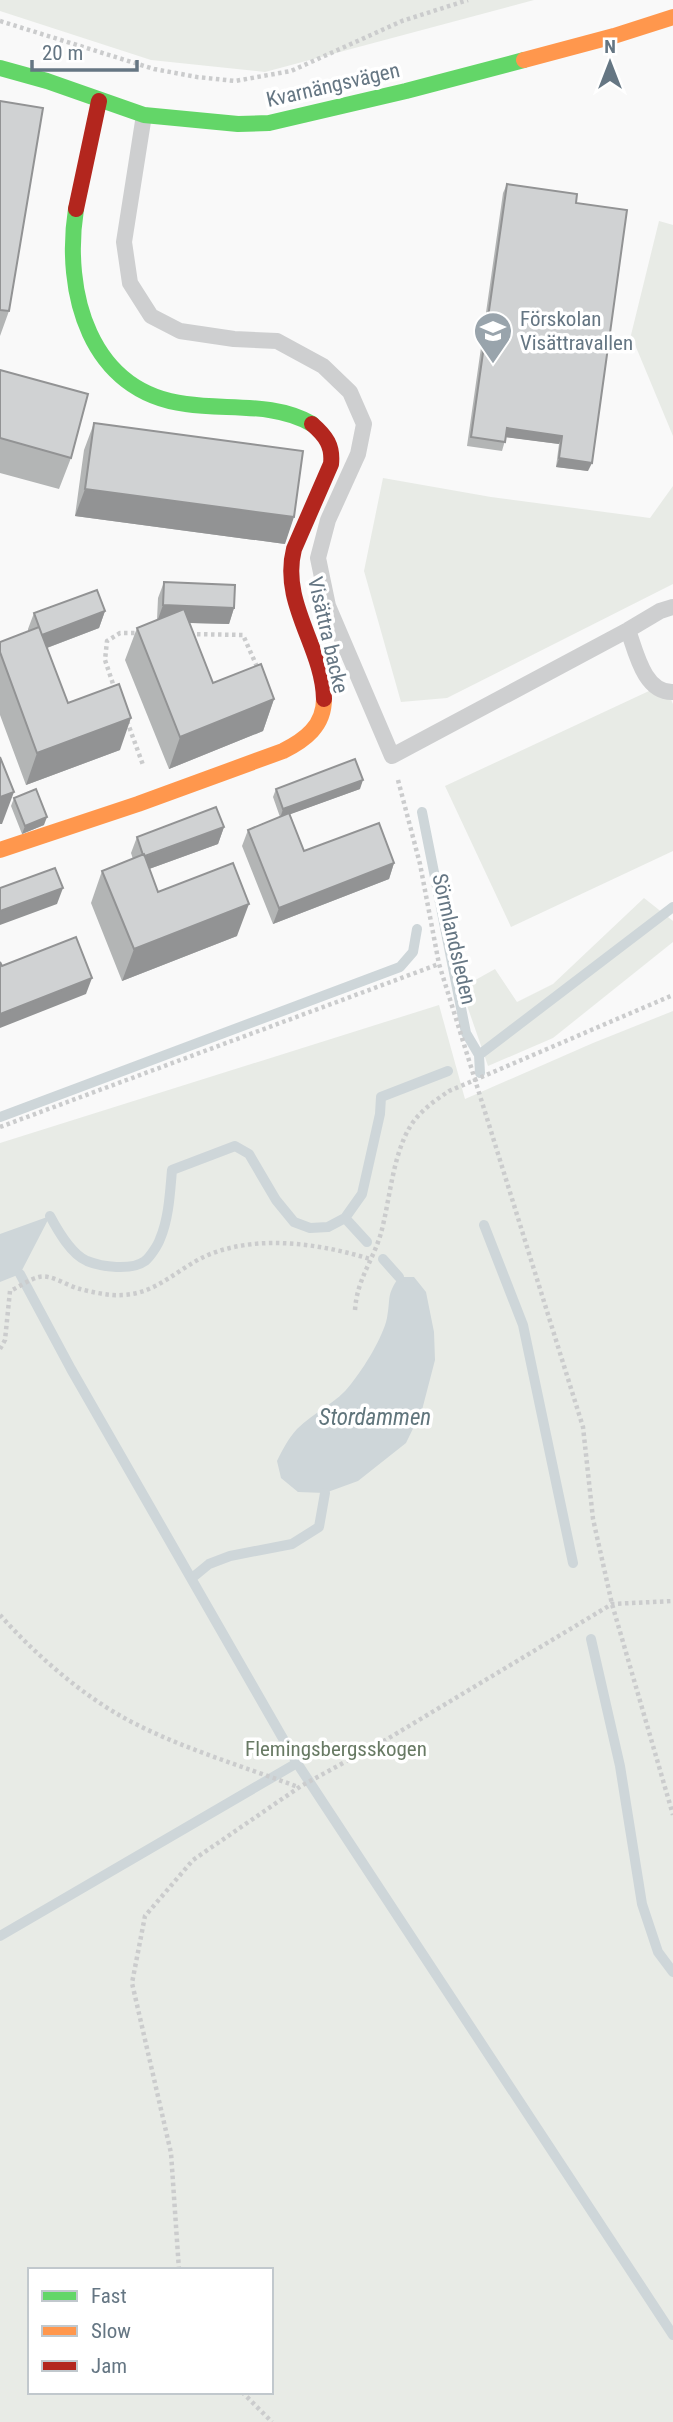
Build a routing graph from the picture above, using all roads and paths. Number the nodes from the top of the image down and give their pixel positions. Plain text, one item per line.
1 (468, 0) edge
2 (673, 17) edge
3 (0, 21) edge
4 (0, 68) edge
5 (99, 101) junction
6 (144, 115) junction
7 (673, 607) edge
8 (628, 630) junction
9 (148, 633) edge
10 (188, 634) edge
11 (259, 672) edge
12 (673, 692) edge
13 (118, 698) edge
14 (123, 711) edge
15 (155, 799) junction
16 (405, 805) dead end
17 (0, 850) edge
18 (439, 964) junction
19 (673, 995) edge
20 (475, 1080) junction
21 (0, 1127) edge
22 (370, 1259) junction
23 (355, 1310) dead end
24 (0, 1349) edge
25 (673, 1601) edge
26 (612, 1604) junction
27 (0, 1615) edge
28 (300, 1786) junction
29 (673, 1815) edge
30 (179, 2268) edge
31 (244, 2394) edge
32 (272, 2422) edge

1 - 3 path
2 - 6 street, Kvarnängsvägen
4 - 5 street, Kvarnängsvägen
5 - 6 street, Kvarnängsvägen
5 - 15 street, Visättra backe
6 - 8 lane
7 - 8 lane
8 - 12 lane
9 - 13 path
10 - 11 path
14 - 15 path
15 - 17 street, Visättra backe
16 - 18 path, Sörmlandsleden
18 - 20 path, Sörmlandsleden
18 - 21 path
19 - 20 path
20 - 22 path
20 - 26 path, Sörmlandsleden
22 - 23 path
22 - 24 path
25 - 26 path
26 - 28 path
26 - 29 path, Sörmlandsleden
27 - 28 path
28 - 30 path
31 - 32 path

